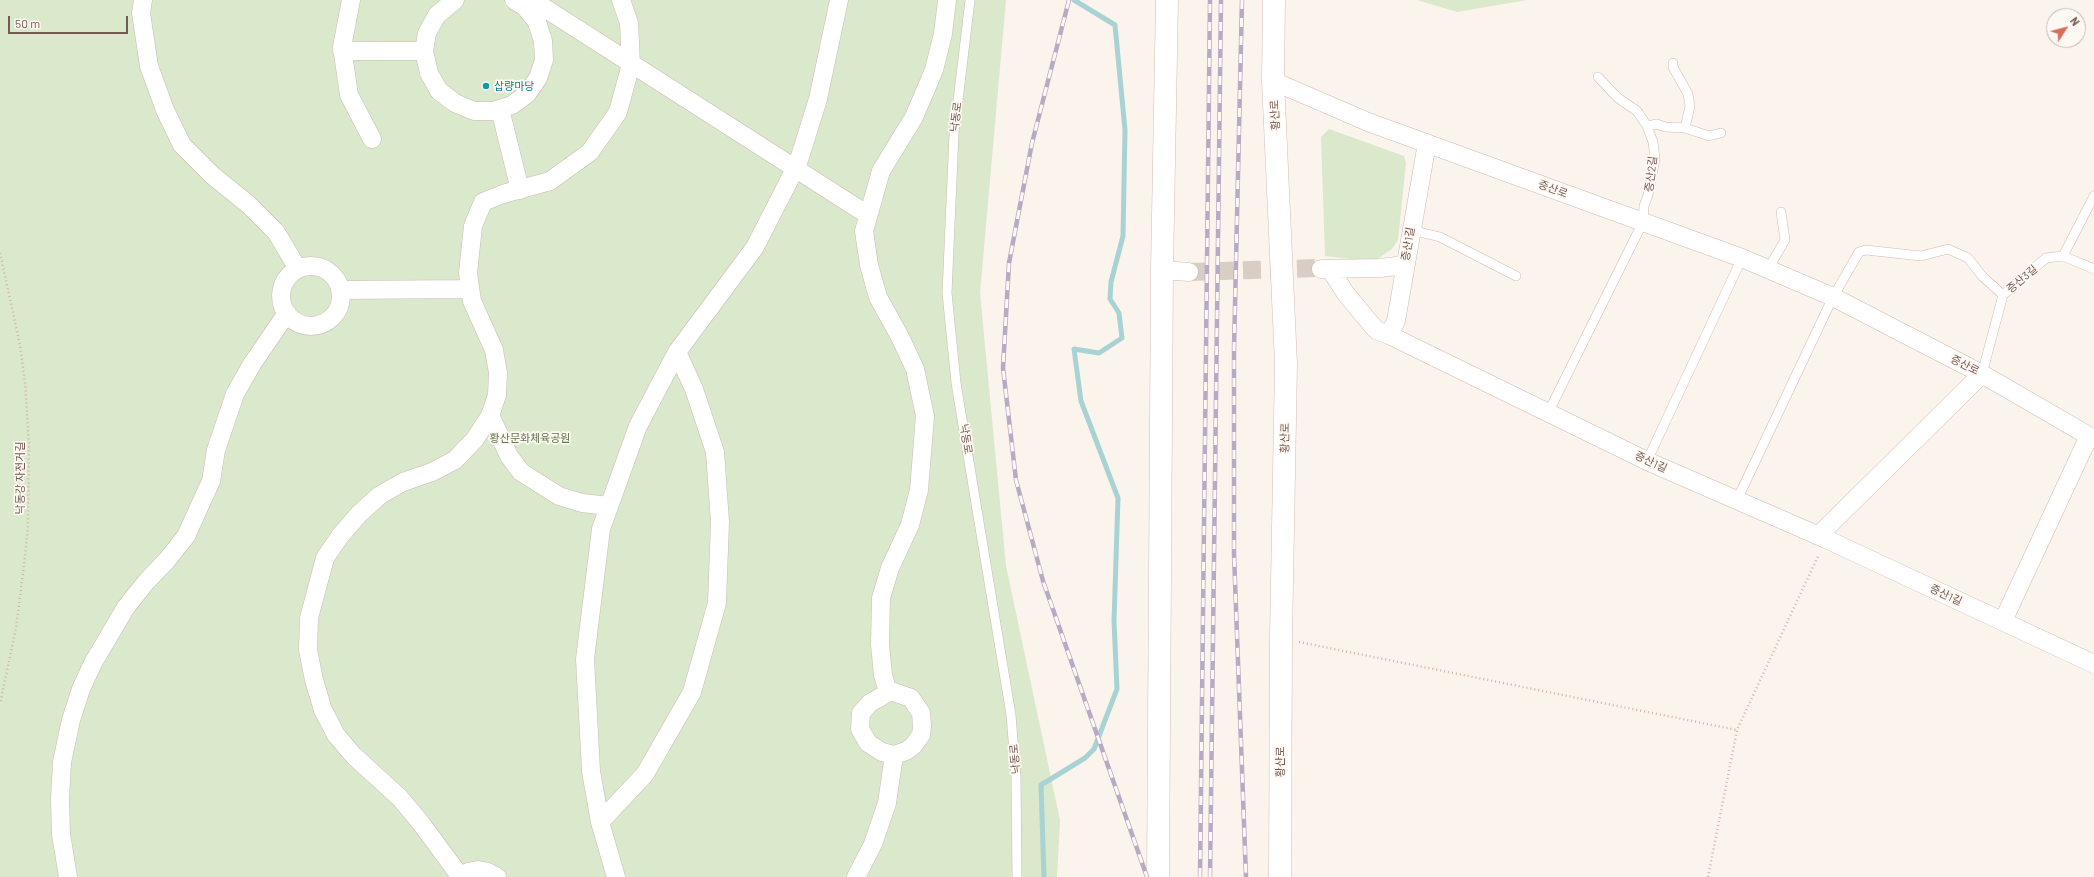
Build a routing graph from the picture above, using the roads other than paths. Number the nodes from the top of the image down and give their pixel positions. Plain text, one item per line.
1 (143, 0) edge
2 (351, 0) edge
3 (455, 0) edge
4 (514, 0) edge
5 (532, 0) edge
6 (621, 0) edge
7 (839, 0) edge
8 (947, 0) edge
9 (970, 0) edge
10 (1167, 0) edge
11 (1274, 0) edge
12 (342, 51) junction
13 (424, 51) junction
14 (1673, 63) dead end
15 (631, 64) junction
16 (1598, 77) dead end
17 (1273, 80) junction
18 (500, 110) junction
19 (1647, 126) junction
20 (1685, 128) junction
21 (1721, 133) dead end
22 (372, 139) dead end
23 (1427, 143) junction
24 (795, 168) junction
25 (520, 190) junction
26 (2094, 196) edge
27 (1781, 212) dead end
28 (868, 215) junction
29 (1643, 222) junction
30 (1411, 230) junction
31 (2063, 256) junction
32 (1742, 258) junction
33 (1405, 265) junction
34 (298, 269) junction
35 (1768, 269) junction
36 (2094, 269) edge
37 (1162, 270) junction
38 (1189, 272) tunnel mouth
39 (1516, 276) dead end
40 (470, 289) junction
41 (340, 290) junction
42 (2003, 295) junction
43 (1833, 297) junction
44 (287, 313) junction
45 (1389, 335) junction
46 (677, 352) junction
47 (1982, 374) junction
48 (1548, 413) junction
49 (490, 415) junction
50 (2092, 437) edge
51 (1647, 461) junction
52 (1737, 500) junction
53 (609, 506) junction
54 (1822, 538) junction
55 (2003, 621) junction
56 (2094, 664) edge
57 (888, 692) junction
58 (894, 755) junction
59 (600, 822) junction
60 (610, 874) edge
61 (459, 876) edge
62 (68, 877) edge
63 (497, 877) edge
64 (856, 877) edge
65 (1017, 877) edge
66 (1158, 877) edge
67 (1280, 877) edge

1 - 34 street
2 - 12 street
3 - 13 street
4 - 18 street
5 - 15 street
6 - 15 street
7 - 24 street
8 - 28 street
9 - 65 lane, 낙동로
10 - 37 main road
11 - 17 main road, 황산로
12 - 13 street
12 - 22 street
13 - 18 street
14 - 20 lane
15 - 24 street
15 - 25 street
16 - 19 lane, 증산2길
17 - 23 street, 증산로
17 - 67 main road, 황산로
18 - 25 street
19 - 20 lane
19 - 29 lane, 증산2길
20 - 21 lane
23 - 29 street, 증산로
23 - 30 street, 증산1길
24 - 28 street
24 - 46 street
25 - 40 street
26 - 31 lane
27 - 35 lane
28 - 57 street
29 - 32 street, 증산로
29 - 48 lane, 증산2길
30 - 33 street, 증산1길
30 - 39 lane
31 - 36 lane
31 - 42 lane, 증산3길
32 - 35 street, 증산로
32 - 51 lane
33 - 45 street, 증산1길
33 - 45 street
34 - 41 street
34 - 44 street
35 - 43 street, 증산로
37 - 38 street
37 - 66 main road
40 - 41 street
40 - 49 street
41 - 44 street
42 - 43 lane
42 - 47 lane, 증산3길
43 - 47 street, 증산로
43 - 52 lane
44 - 62 street
45 - 48 street, 증산1길
46 - 53 street
46 - 59 street
47 - 50 street, 증산로
47 - 54 street
48 - 51 street, 증산1길
49 - 53 street
49 - 61 street
50 - 55 street
51 - 52 street, 증산1길
52 - 54 street, 증산1길
53 - 59 street
54 - 55 street, 증산1길
55 - 56 street, 증산1길
57 - 58 street
57 - 58 street
58 - 64 street
59 - 60 street
61 - 63 street

